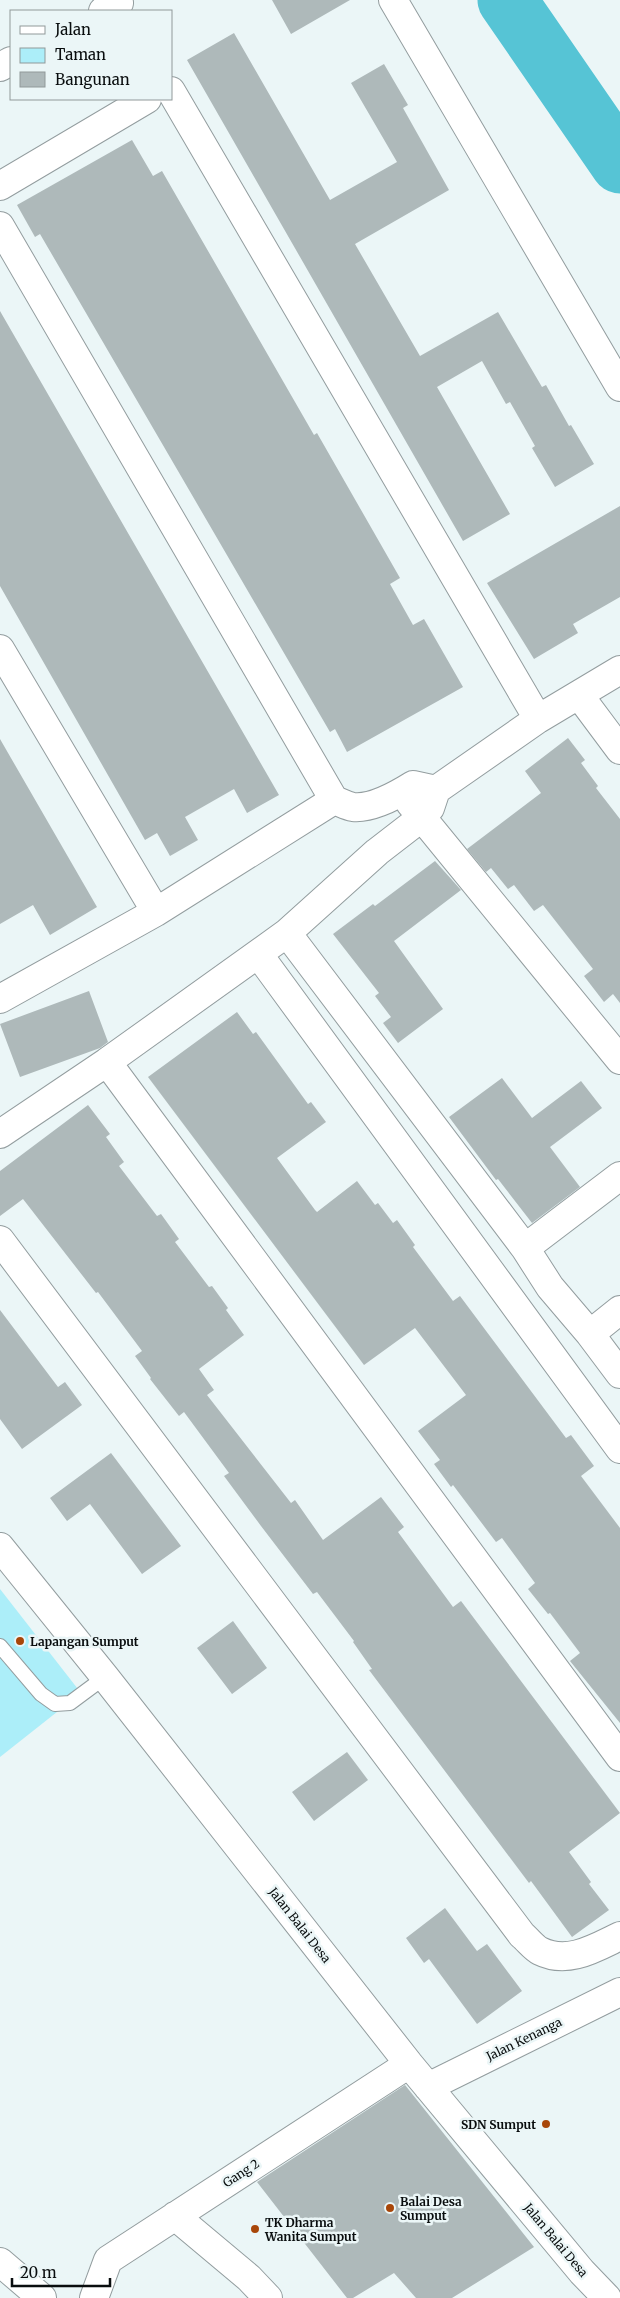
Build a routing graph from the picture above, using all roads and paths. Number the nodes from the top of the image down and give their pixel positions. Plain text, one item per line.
1 (393, 0) edge
2 (172, 93) edge
3 (145, 100) edge
4 (0, 186) edge
5 (0, 226) edge
6 (620, 387) edge
7 (0, 649) edge
8 (620, 670) edge
9 (579, 695) junction
10 (538, 719) junction
11 (620, 750) edge
12 (436, 790) junction
13 (402, 792) junction
14 (334, 800) junction
15 (421, 818) junction
16 (156, 912) junction
17 (287, 934) junction
18 (259, 955) junction
19 (0, 998) edge
20 (620, 1060) edge
21 (107, 1062) junction
22 (0, 1134) edge
23 (620, 1176) edge
24 (0, 1240) edge
25 (525, 1248) junction
26 (550, 1287) junction
27 (620, 1310) edge
28 (523, 1317) junction
29 (590, 1334) junction
30 (620, 1374) edge
31 (620, 1448) edge
32 (0, 1547) edge
33 (0, 1646) edge
34 (105, 1677) junction
35 (620, 1757) edge
36 (620, 1936) edge
37 (620, 1992) edge
38 (409, 2064) junction
39 (428, 2087) junction
40 (175, 2216) junction
41 (0, 2262) edge
42 (42, 2298) edge
43 (94, 2298) edge
44 (268, 2298) edge
45 (607, 2298) edge

1 - 6 street
2 - 10 street
3 - 4 street
5 - 14 street
7 - 16 street
8 - 9 street
9 - 10 street
9 - 11 street
10 - 12 street
12 - 13 street
12 - 15 street
13 - 14 street
13 - 15 street
14 - 16 street
15 - 17 street
15 - 20 street
16 - 19 street
17 - 18 street
17 - 25 street
18 - 21 street
18 - 28 street
21 - 22 street
21 - 35 street
23 - 25 street
24 - 36 street
25 - 26 street
26 - 28 street
26 - 29 street
27 - 29 street
28 - 31 street
29 - 30 street
32 - 34 street, Jalan Balai Desa
33 - 34 lane
34 - 38 street, Jalan Balai Desa
37 - 39 street, Jalan Kenanga
38 - 39 street, Jalan Balai Desa
38 - 40 street, Gang 2
39 - 45 street, Jalan Balai Desa
40 - 43 street, Gang 2
40 - 44 street
41 - 42 street

